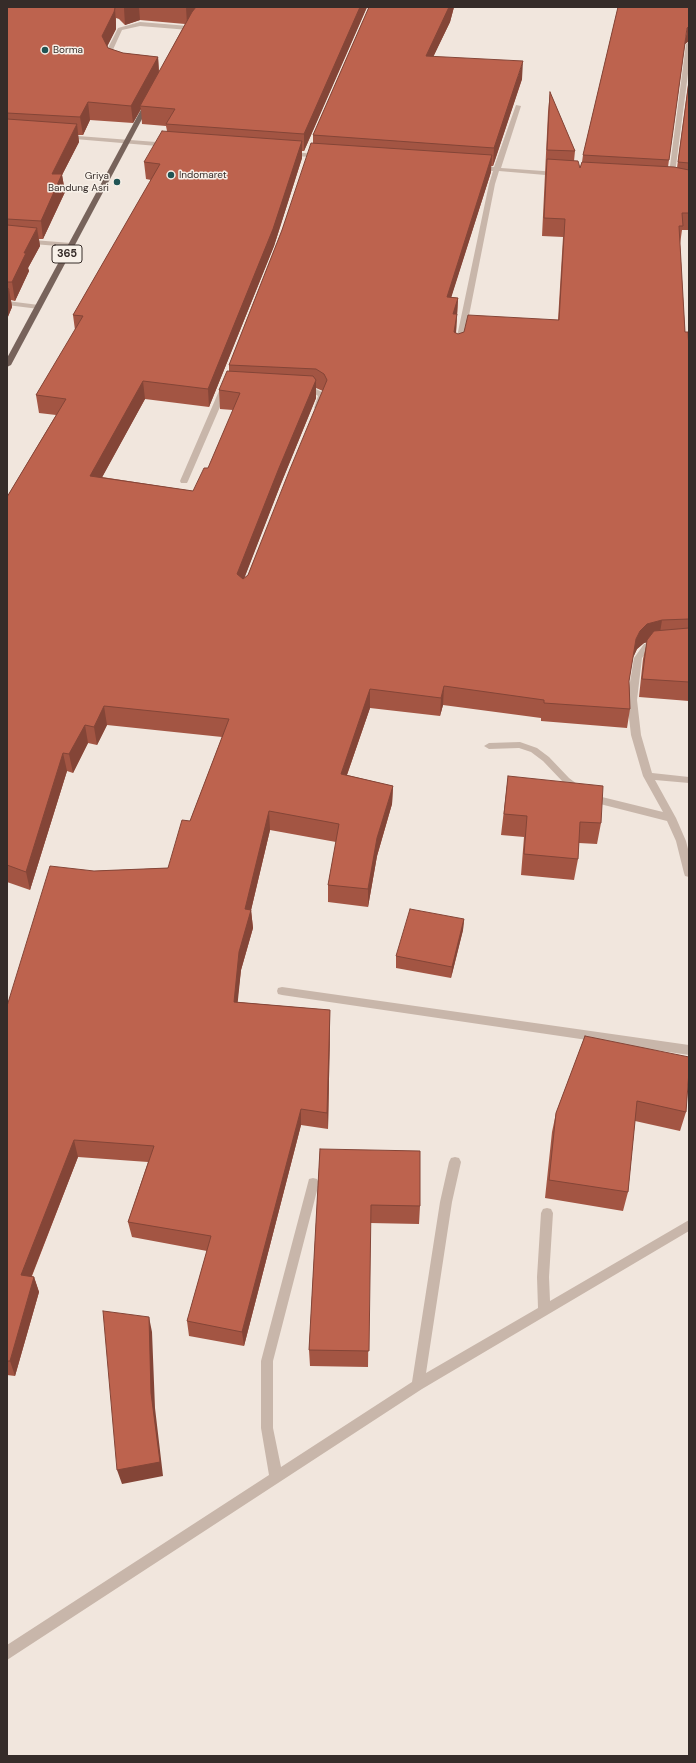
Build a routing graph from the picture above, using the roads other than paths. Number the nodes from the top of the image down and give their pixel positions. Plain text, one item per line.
1 (190, 26) joint
2 (185, 34) edge
3 (689, 44) edge
4 (119, 65) edge
5 (151, 97) edge
6 (518, 106) dead end
7 (55, 137) edge
8 (127, 142) junction
9 (174, 146) edge
10 (284, 153) edge
11 (331, 157) edge
12 (472, 168) edge
13 (496, 169) junction
14 (564, 175) edge
15 (663, 181) edge
16 (7, 240) edge
17 (72, 245) junction
18 (7, 303) edge
19 (39, 307) junction
20 (458, 349) edge
21 (7, 365) edge
22 (228, 384) edge
23 (294, 390) edge
24 (313, 419) edge
25 (184, 481) dead end
26 (665, 642) edge
27 (489, 746) dead end
28 (648, 776) junction
29 (689, 780) edge
30 (671, 818) junction
31 (689, 873) edge
32 (282, 991) dead end
33 (689, 1050) edge
34 (455, 1162) dead end
35 (313, 1184) dead end
36 (547, 1213) dead end
37 (689, 1225) edge
38 (544, 1311) junction
39 (418, 1385) junction
40 (276, 1478) junction
41 (7, 1654) edge

1 - 2 main road
1 - 4 street
3 - 15 street
5 - 8 main road, 365
6 - 13 street
7 - 8 street
8 - 9 street
8 - 17 main road, 365
10 - 11 street
12 - 13 street
13 - 14 street
13 - 20 street
16 - 17 street
17 - 19 main road, 365
18 - 19 street
19 - 21 main road, 365
22 - 25 street
23 - 24 street
26 - 28 street
27 - 30 street
28 - 29 street
28 - 30 street
30 - 31 street
32 - 33 street
34 - 39 street
35 - 40 street
36 - 38 street
37 - 38 street
38 - 39 street
39 - 40 street
40 - 41 street

